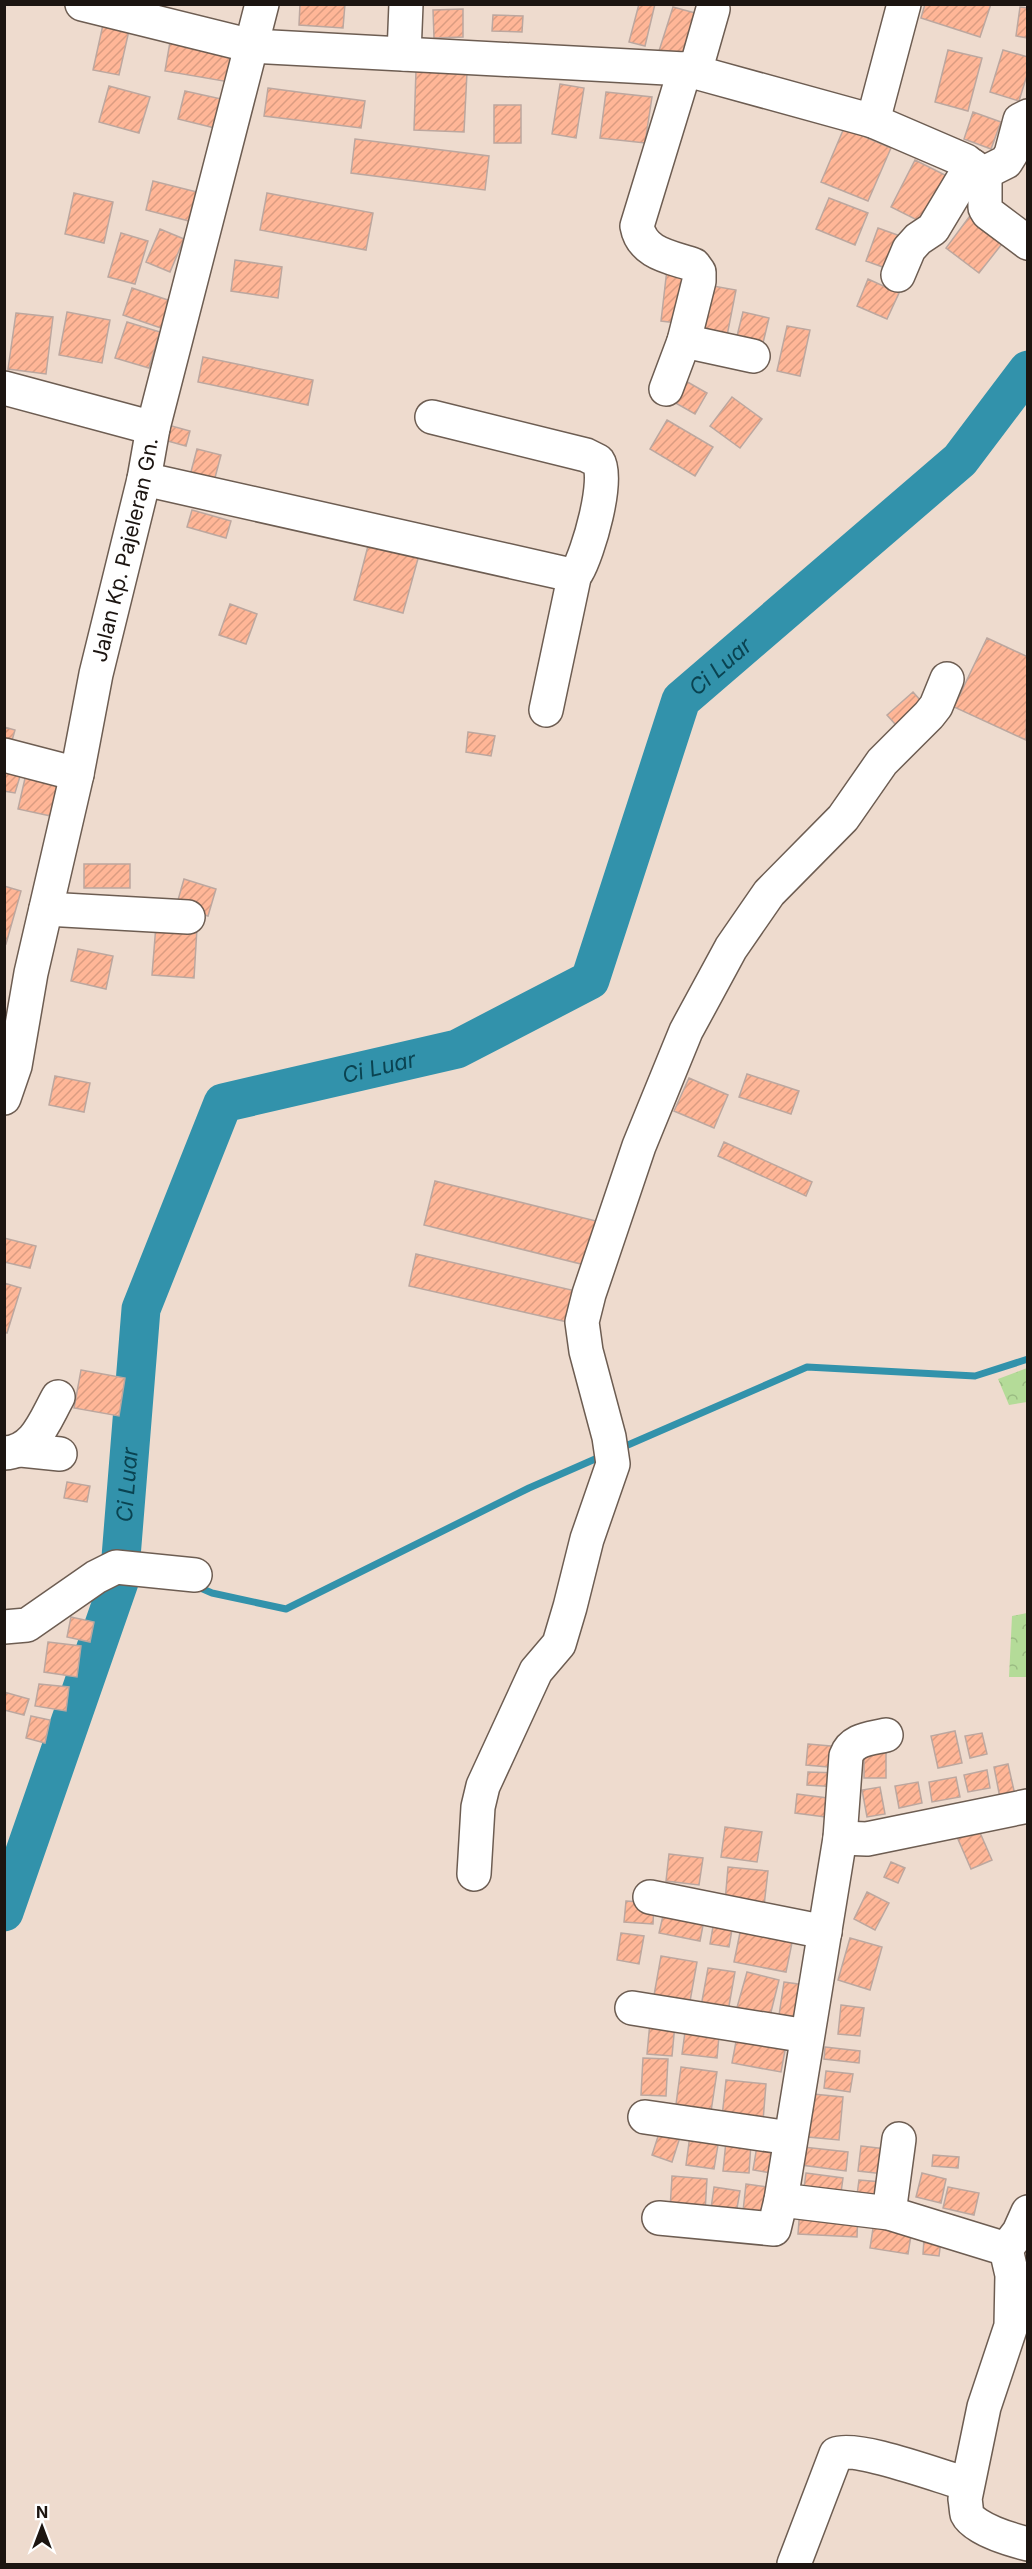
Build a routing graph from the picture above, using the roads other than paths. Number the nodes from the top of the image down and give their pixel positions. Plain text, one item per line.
1 (82, 4) edge
2 (262, 4) edge
3 (406, 4) edge
4 (904, 4) edge
5 (713, 9) dead end
6 (252, 46) junction
7 (405, 54) junction
8 (690, 70) junction
9 (1028, 116) edge
10 (873, 121) junction
11 (977, 170) junction
12 (1028, 243) edge
13 (897, 275) dead end
14 (684, 341) junction
15 (753, 356) dead end
16 (4, 388) edge
17 (666, 389) dead end
18 (432, 417) dead end
19 (153, 428) junction
20 (144, 479) junction
21 (575, 573) junction
22 (947, 679) dead end
23 (546, 710) dead end
24 (4, 755) edge
25 (77, 774) junction
26 (46, 909) junction
27 (188, 917) dead end
28 (18, 969) edge
29 (10, 1065) edge
30 (4, 1098) edge
31 (58, 1397) dead end
32 (13, 1452) edge
33 (60, 1454) dead end
34 (195, 1575) dead end
35 (4, 1627) edge
36 (886, 1735) dead end
37 (1028, 1806) edge
38 (840, 1838) junction
39 (474, 1874) dead end
40 (650, 1898) dead end
41 (825, 1932) junction
42 (632, 2008) dead end
43 (807, 2036) junction
44 (645, 2117) dead end
45 (790, 2138) junction
46 (899, 2139) dead end
47 (781, 2200) junction
48 (1028, 2212) edge
49 (889, 2213) junction
50 (659, 2218) dead end
51 (1006, 2249) junction
52 (1019, 2328) edge
53 (967, 2484) junction
54 (1012, 2549) edge
55 (794, 2565) edge

1 - 6 street
2 - 6 street, Jalan Kp. Pajeleran Gn.
3 - 7 street
4 - 10 street
5 - 8 street
6 - 7 street
6 - 19 street, Jalan Kp. Pajeleran Gn.
7 - 8 street
8 - 10 street
8 - 14 street
9 - 11 street
10 - 11 street
11 - 12 street
11 - 13 street
14 - 15 street
14 - 17 street
16 - 19 street
18 - 21 street
19 - 20 street, Jalan Kp. Pajeleran Gn.
20 - 21 street
20 - 25 street, Jalan Kp. Pajeleran Gn.
21 - 23 street
22 - 39 street
24 - 25 street
25 - 26 street, Jalan Kp. Pajeleran Gn.
26 - 27 street
26 - 28 street, Jalan Kp. Pajeleran Gn.
28 - 29 street, Jalan Kp. Pajeleran Gn.
29 - 30 street, Jalan Kp. Pajeleran Gn.
31 - 32 street
32 - 33 street
34 - 35 street
36 - 38 street
37 - 38 street
38 - 41 street
40 - 41 street
41 - 43 street
42 - 43 street
43 - 45 street
44 - 45 street
45 - 47 street
46 - 49 street
47 - 49 street
47 - 50 street
48 - 51 street
49 - 51 street
51 - 52 street
52 - 53 street
53 - 54 street
53 - 55 street

